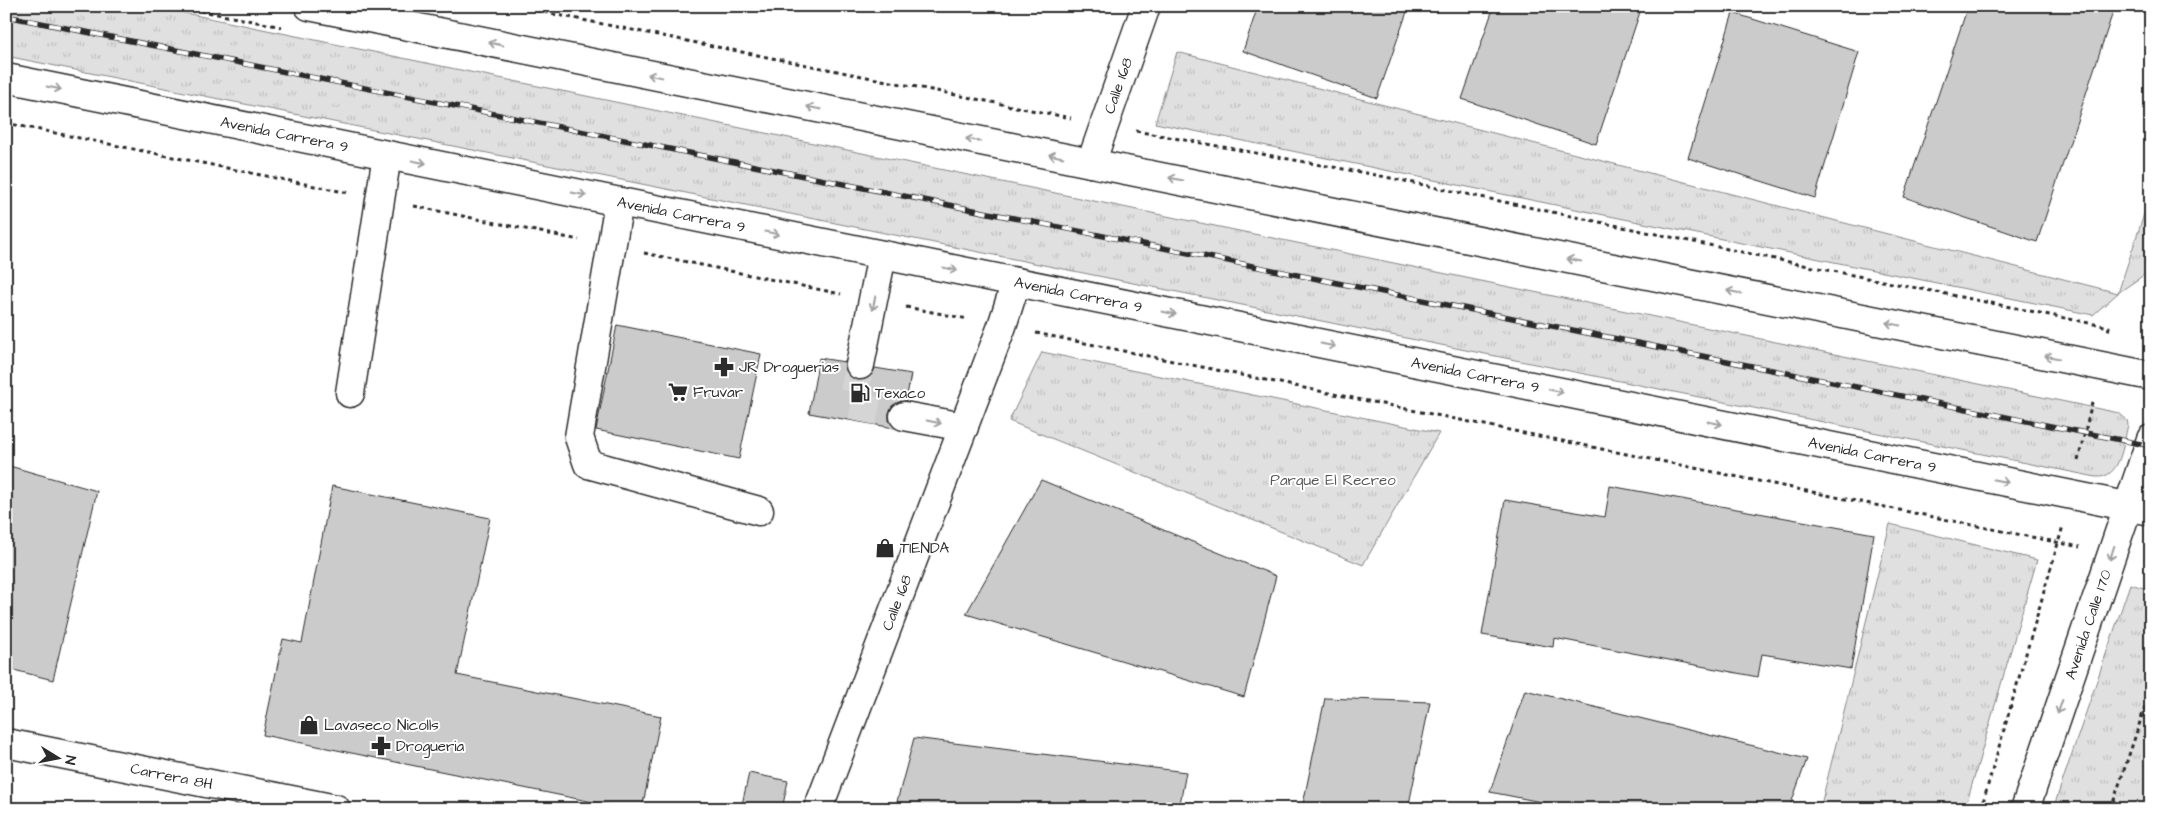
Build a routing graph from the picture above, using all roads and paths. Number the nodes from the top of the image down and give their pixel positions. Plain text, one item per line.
1 (309, 6) edge
2 (513, 6) edge
3 (1146, 6) edge
4 (6, 78) edge
5 (1104, 125) junction
6 (387, 155) junction
7 (1091, 163) junction
8 (619, 202) junction
9 (882, 255) junction
10 (1016, 282) junction
11 (2110, 327) dead end
12 (860, 365) tunnel mouth
13 (2151, 376) edge
14 (350, 392) dead end
15 (904, 416) tunnel mouth
16 (964, 427) junction
17 (2151, 439) edge
18 (2139, 509) edge
19 (760, 511) dead end
20 (2059, 543) dead end
21 (2151, 689) edge
22 (6, 743) edge
23 (336, 809) edge
24 (818, 809) edge
25 (1981, 809) edge
26 (2025, 809) edge
27 (2110, 809) edge

7 -> 1 main road
2 - 5 path
3 - 5 main road, Calle 168
4 -> 6 main road, Avenida Carrera 9
5 - 7 main road, Calle 168
5 - 11 path
6 -> 8 main road, Avenida Carrera 9
6 - 14 main road
13 -> 7 main road
8 -> 9 main road, Avenida Carrera 9
8 - 19 main road
9 -> 10 main road, Avenida Carrera 9
9 -> 12 main road
10 - 16 main road, Calle 168
10 -> 18 main road, Avenida Carrera 9
15 -> 16 main road
16 - 24 main road, Calle 168
17 - 18 main road, Avenida Calle 170
18 -> 26 main road, Avenida Calle 170
20 - 25 path
21 - 27 path
22 - 23 main road, Carrera 8H

